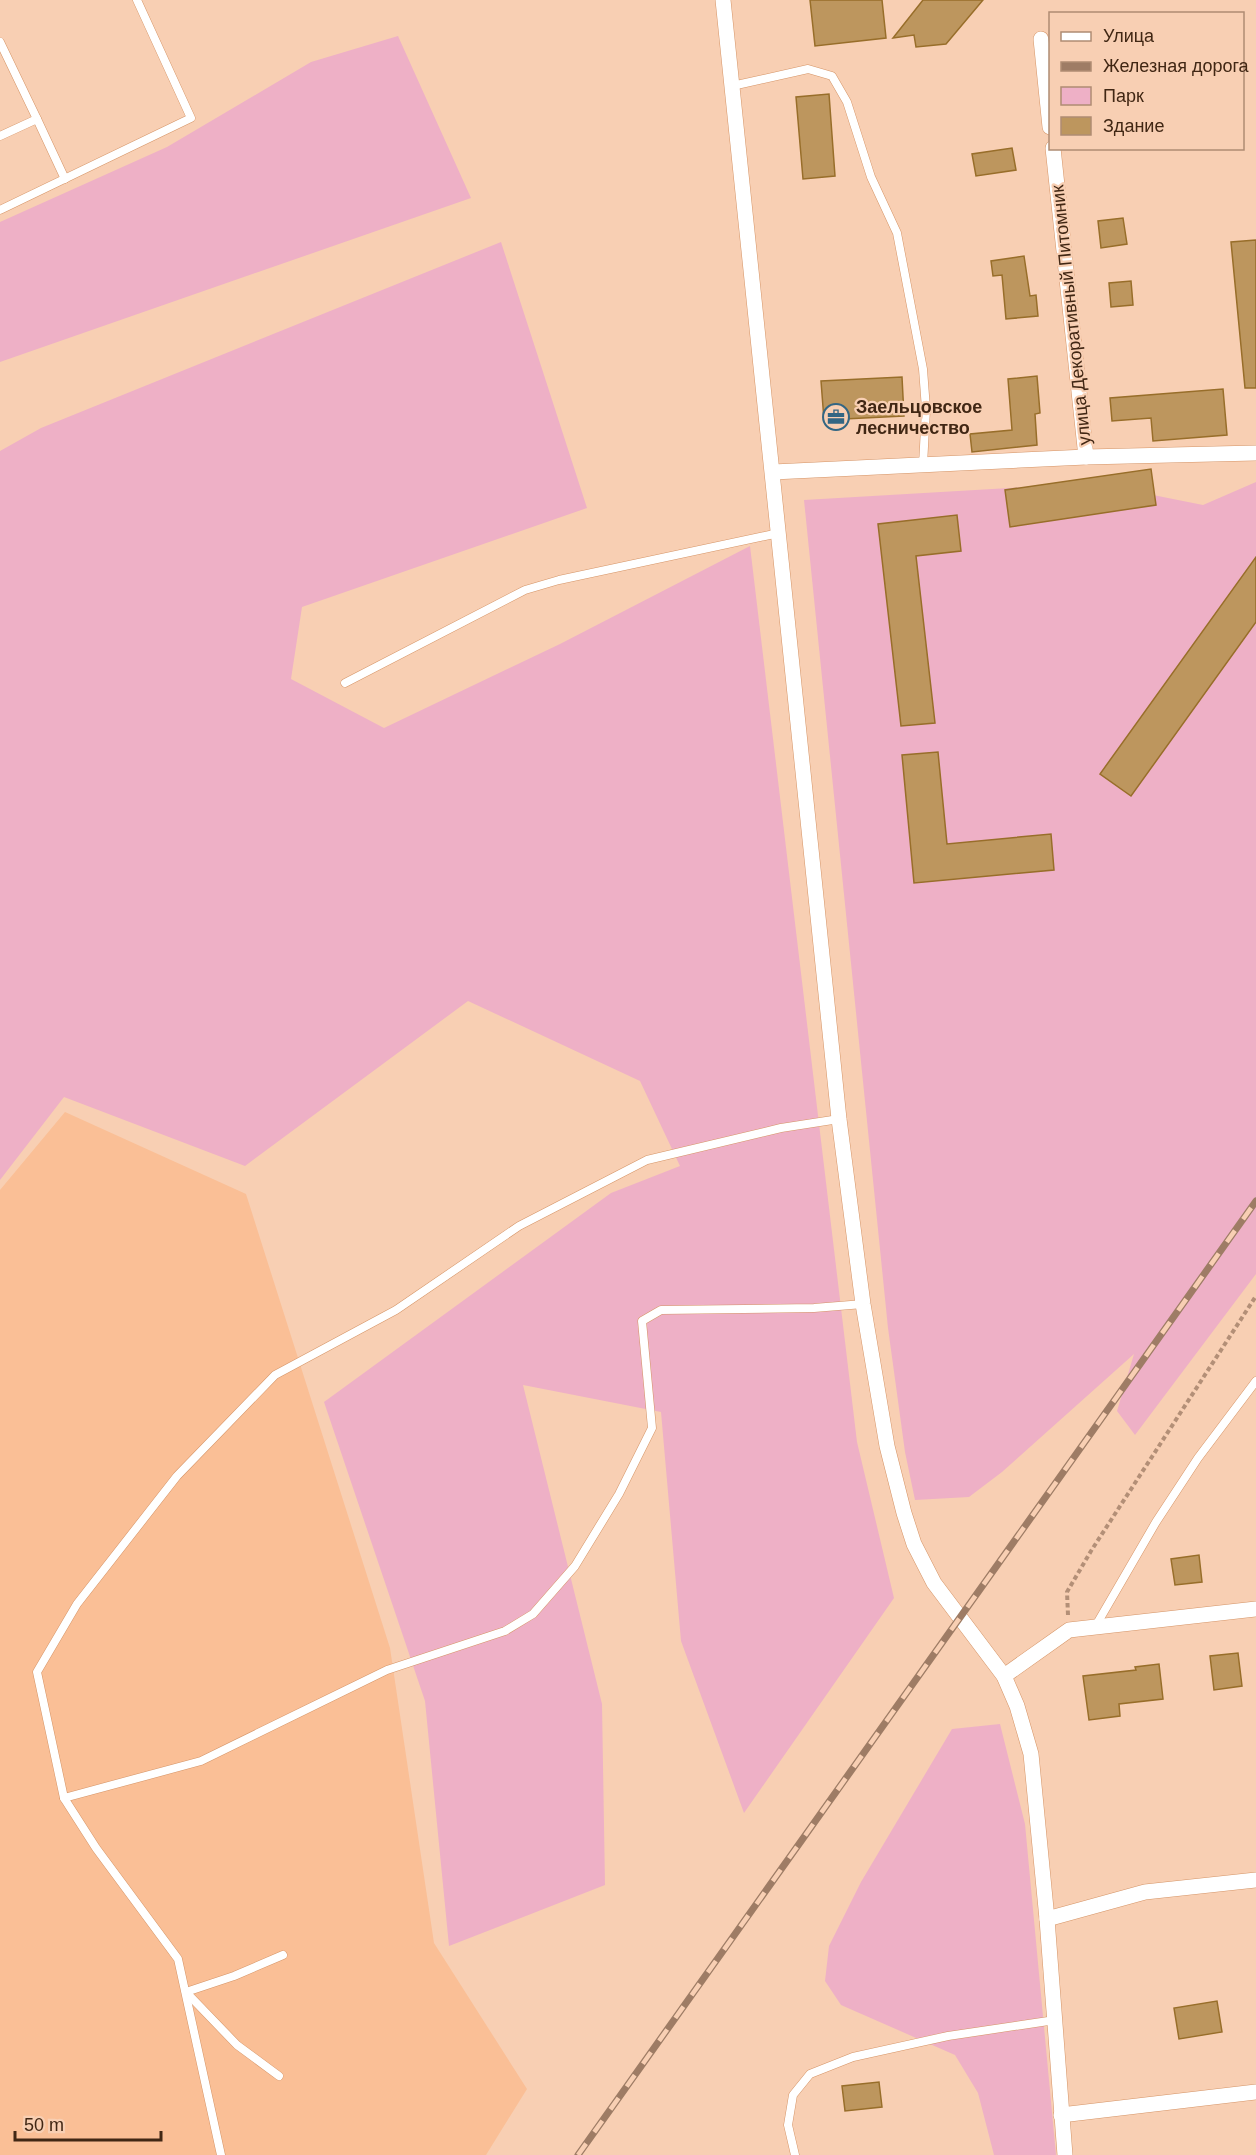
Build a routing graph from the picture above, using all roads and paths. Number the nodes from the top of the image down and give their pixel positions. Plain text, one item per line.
1 (137, 0) edge
2 (723, 0) edge
3 (1041, 39) dead end
4 (0, 42) edge
5 (732, 86) junction
6 (1049, 117) edge
7 (37, 119) junction
8 (0, 136) edge
9 (1053, 150) edge
10 (65, 179) junction
11 (0, 210) edge
12 (1256, 453) edge
13 (1086, 457) junction
14 (923, 465) junction
15 (773, 472) junction
16 (779, 532) junction
17 (345, 682) dead end
18 (839, 1119) junction
19 (1256, 1296) edge
20 (863, 1304) junction
21 (1256, 1381) edge
22 (1256, 1609) edge
23 (1095, 1627) junction
24 (1069, 1630) junction
25 (1004, 1676) junction
26 (64, 1798) junction
27 (1256, 1880) edge
28 (1047, 1918) junction
29 (283, 1955) dead end
30 (186, 1992) junction
31 (1055, 2020) junction
32 (279, 2076) dead end
33 (1256, 2092) edge
34 (1061, 2115) junction
35 (221, 2155) edge
36 (795, 2155) edge
37 (1065, 2155) edge

1 - 10 lane
2 - 5 street
3 - 6 street
4 - 7 lane
5 - 14 lane
5 - 15 street
7 - 8 lane
7 - 10 lane
9 - 13 street, улица Декоративный Питомник
10 - 11 lane
12 - 13 street
13 - 14 street, улица Декоративный Питомник
14 - 15 street, улица Декоративный Питомник
15 - 16 street
16 - 17 lane
16 - 18 street
18 - 20 street
18 - 26 lane
19 - 24 path
20 - 25 street
20 - 26 lane
21 - 23 lane
22 - 23 street
23 - 24 street
24 - 25 street
25 - 28 street
26 - 30 lane
27 - 28 street
28 - 31 street
29 - 30 lane
30 - 32 lane
30 - 35 lane
31 - 34 street
31 - 36 lane
33 - 34 street
34 - 37 street

